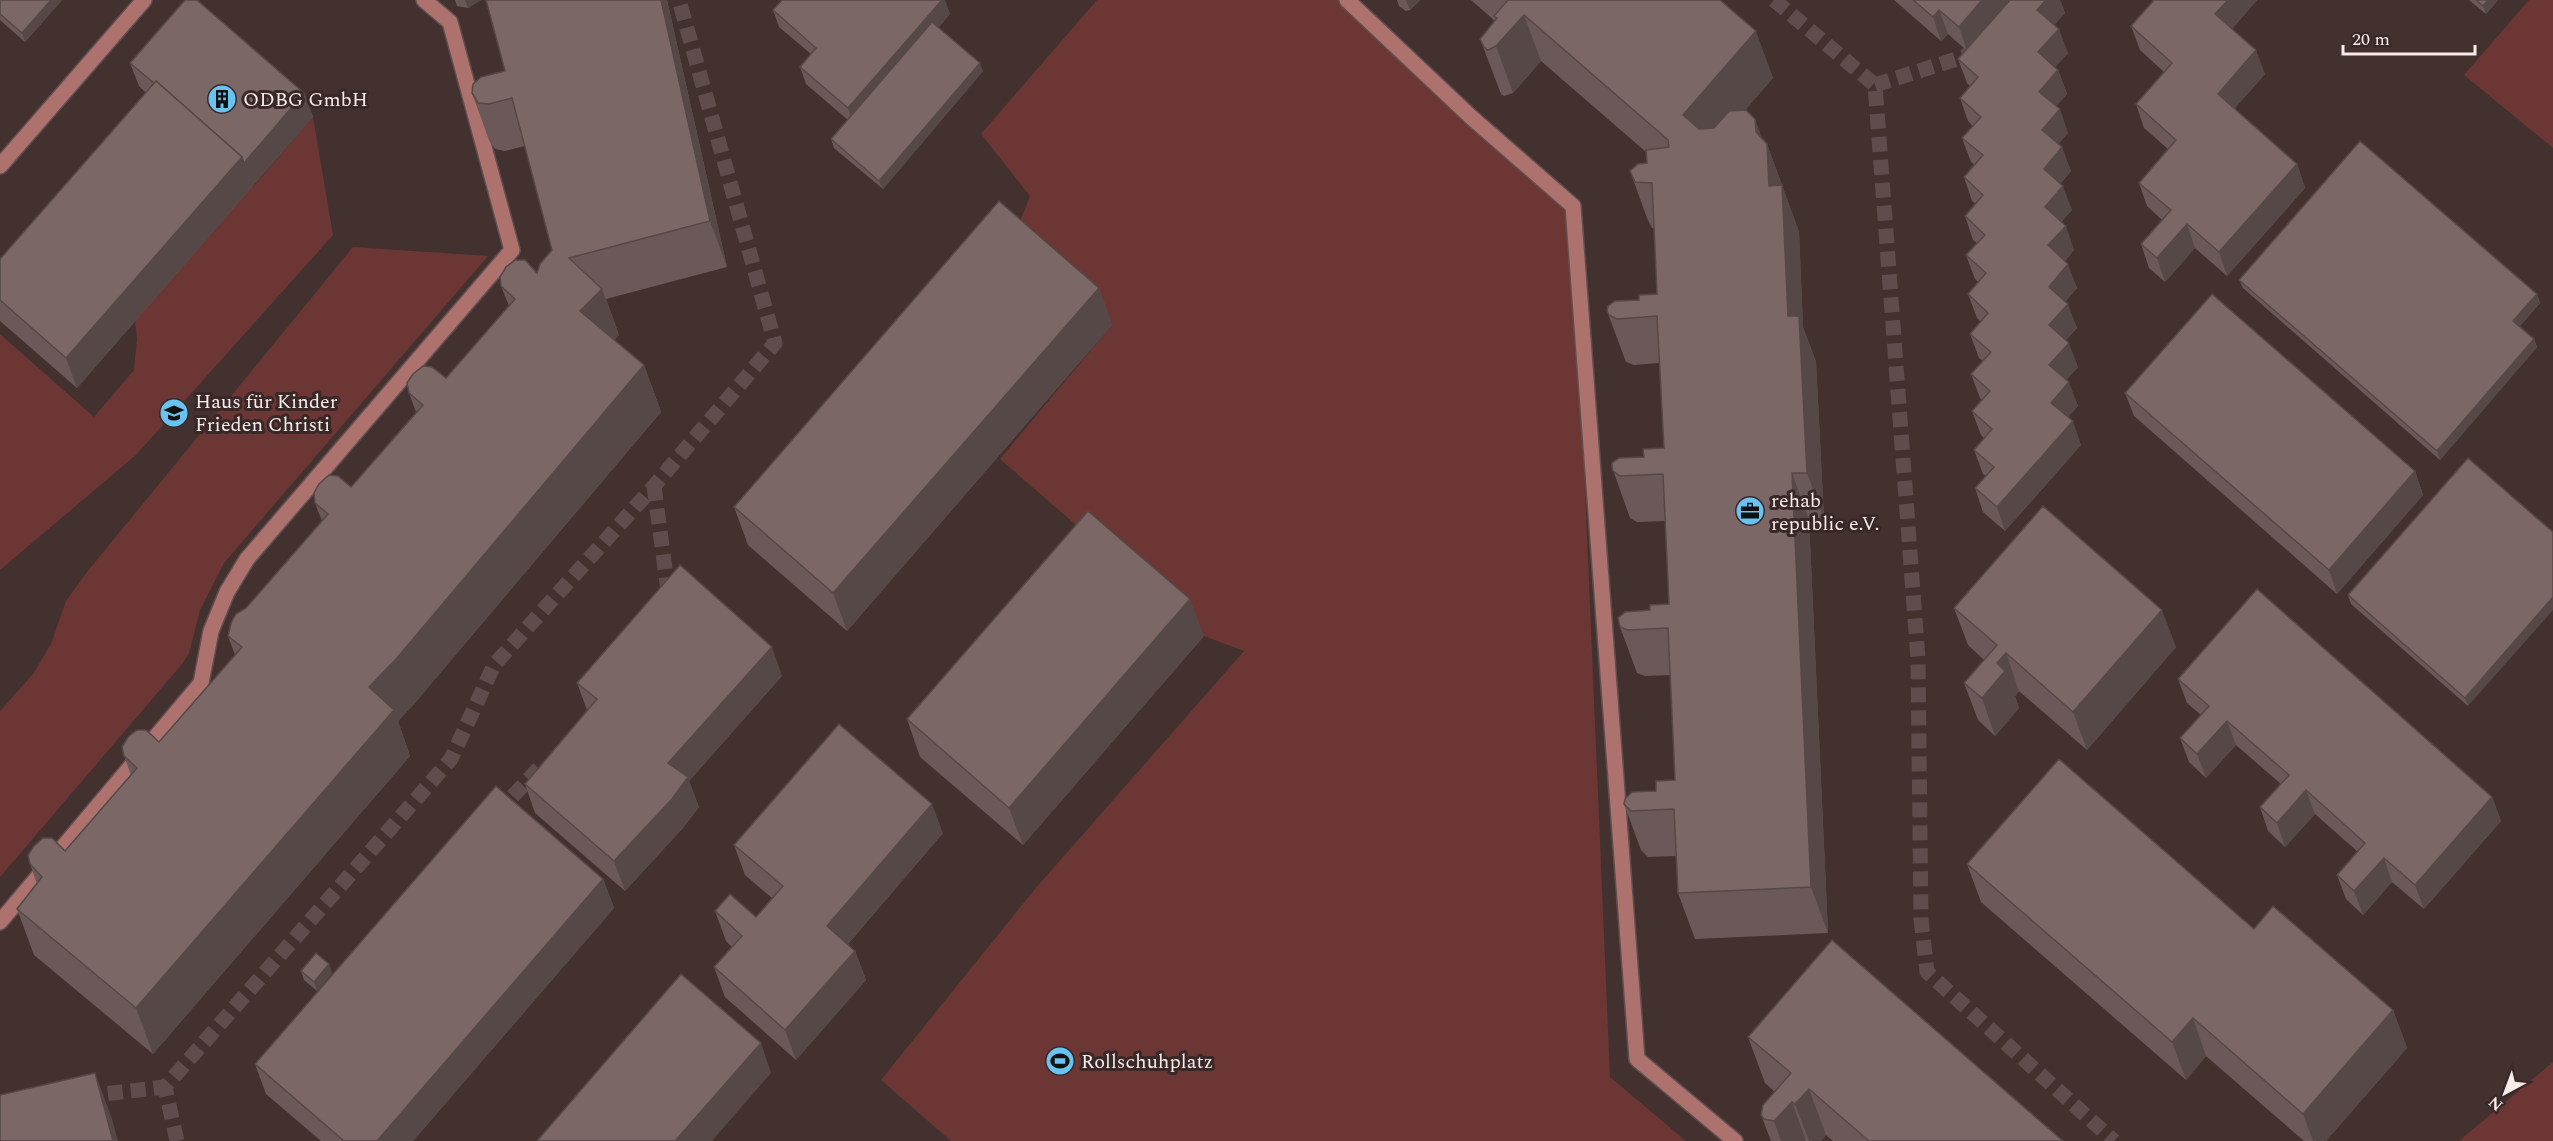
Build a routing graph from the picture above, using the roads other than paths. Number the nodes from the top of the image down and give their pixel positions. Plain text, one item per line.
1 (144, 0) edge
2 (424, 0) edge
3 (1347, 0) edge
4 (0, 166) edge
5 (0, 922) edge
6 (1736, 1141) edge

1 - 4 lane
2 - 5 lane
3 - 6 lane

